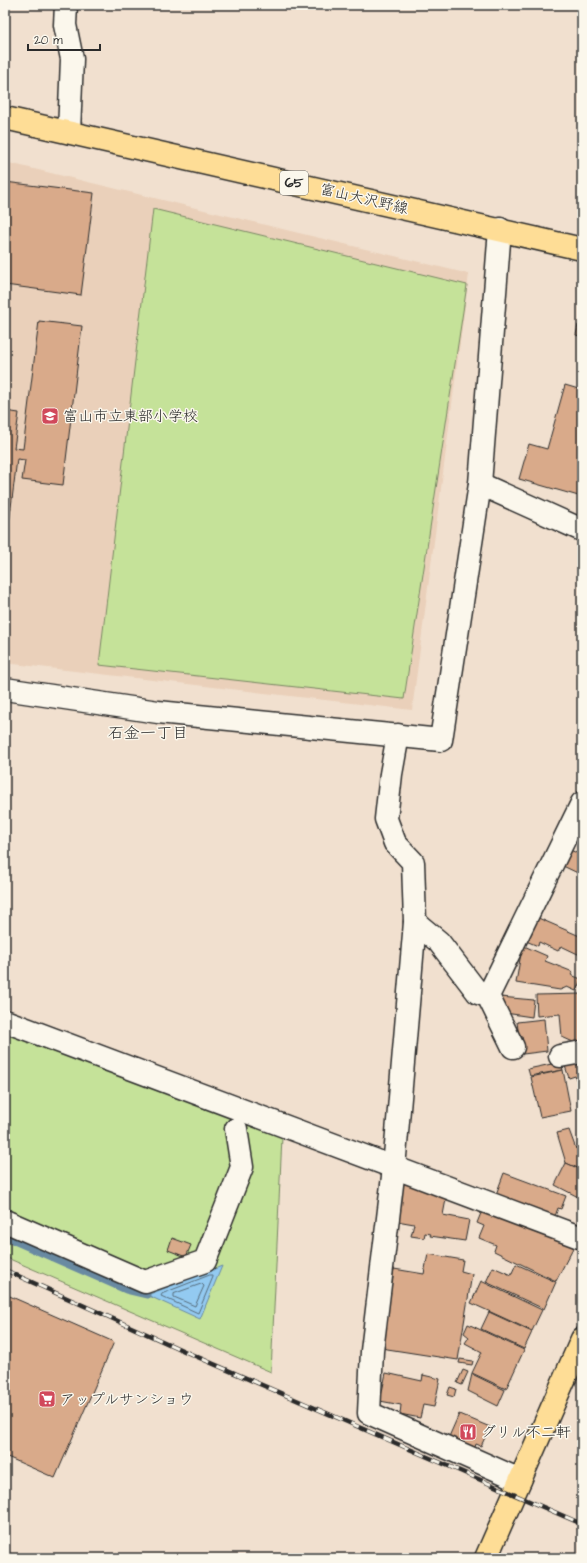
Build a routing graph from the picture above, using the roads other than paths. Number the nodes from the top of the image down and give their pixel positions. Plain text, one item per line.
1 (66, 5) edge
2 (5, 118) edge
3 (69, 132) junction
4 (500, 229) junction
5 (582, 248) edge
6 (480, 484) junction
7 (582, 530) edge
8 (5, 689) edge
9 (398, 735) junction
10 (582, 803) edge
11 (415, 922) junction
12 (488, 996) junction
13 (5, 1022) edge
14 (513, 1047) dead end
15 (582, 1052) edge
16 (560, 1056) dead end
17 (236, 1129) dead end
18 (394, 1168) junction
19 (5, 1221) edge
20 (582, 1238) edge
21 (582, 1340) edge
22 (520, 1480) junction
23 (486, 1558) edge

1 - 3 street
2 - 3 main road, 富山大沢野線 / 65
3 - 4 main road, 富山大沢野線 / 65
4 - 5 main road, 富山大沢野線 / 65
4 - 6 street
6 - 7 street
6 - 9 street
8 - 9 street
9 - 11 street
10 - 12 street
11 - 12 street
11 - 18 street
12 - 14 street
13 - 18 street
15 - 16 street
17 - 19 street
18 - 20 street
18 - 22 street
21 - 22 main road
22 - 23 main road

